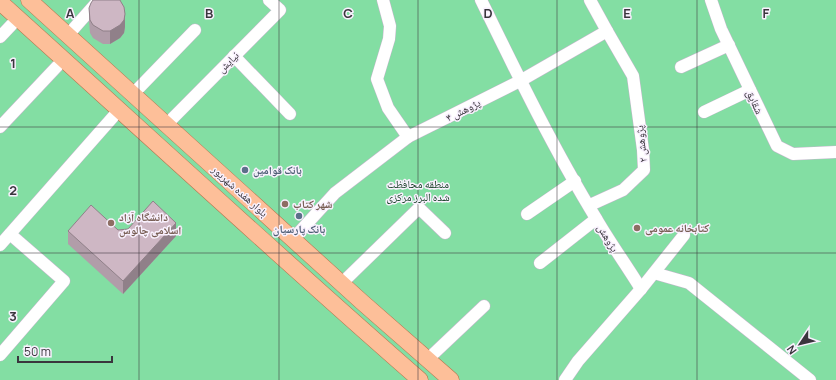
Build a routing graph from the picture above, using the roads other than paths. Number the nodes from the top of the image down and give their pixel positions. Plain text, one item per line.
1 (29, 0) edge
2 (99, 0) edge
3 (269, 0) edge
4 (383, 0) edge
5 (481, 0) edge
6 (590, 0) edge
7 (712, 0) edge
8 (0, 2) edge
9 (18, 18) junction
10 (196, 30) dead end
11 (607, 31) junction
12 (68, 35) junction
13 (0, 37) edge
14 (728, 45) junction
15 (234, 56) junction
16 (64, 59) junction
17 (681, 67) dead end
18 (520, 81) junction
19 (750, 90) junction
20 (133, 94) junction
21 (120, 109) junction
22 (704, 112) dead end
23 (290, 114) dead end
24 (167, 124) junction
25 (0, 127) edge
26 (408, 137) junction
27 (836, 152) edge
28 (575, 181) junction
29 (590, 205) junction
30 (527, 214) dead end
31 (596, 219) junction
32 (446, 233) dead end
33 (10, 234) junction
34 (684, 235) dead end
35 (293, 239) junction
36 (0, 245) edge
37 (540, 264) dead end
38 (654, 273) junction
39 (342, 283) junction
40 (641, 290) junction
41 (362, 302) junction
42 (484, 306) dead end
43 (348, 318) junction
44 (1, 351) edge
45 (428, 359) junction
46 (419, 380) edge
47 (451, 380) edge
48 (566, 380) edge
49 (810, 380) edge

1 - 12 main road, بلوار هفده شهریور
2 - 12 street
3 - 15 street, نیایش
4 - 26 street
5 - 18 street, پژوهش
6 - 11 street
7 - 14 street, شقایق
8 - 9 main road, بلوار هفده شهریور
9 - 13 street
9 - 16 main road, بلوار هفده شهریور
10 - 20 street
11 - 18 street, پژوهش ۴
11 - 29 street, پژوهش ۲
12 - 20 main road, بلوار هفده شهریور
14 - 17 street
14 - 19 street, شقایق
15 - 23 street
15 - 24 street, نیایش
16 - 21 main road, بلوار هفده شهریور
16 - 25 street
18 - 26 street, پژوهش ۴
18 - 28 street, پژوهش
19 - 22 street
19 - 27 street, شقایق
20 - 24 main road, بلوار هفده شهریور
21 - 33 street
21 - 43 main road, بلوار هفده شهریور
24 - 35 main road, بلوار هفده شهریور
26 - 35 street, پژوهش ۴
28 - 29 street, پژوهش
28 - 30 street
29 - 31 street, پژوهش
31 - 37 street
31 - 40 street, پژوهش
32 - 39 street
33 - 36 street
33 - 44 street
34 - 38 street
35 - 39 main road, بلوار هفده شهریور
38 - 40 street
38 - 49 street
39 - 41 main road, بلوار هفده شهریور
40 - 48 street
41 - 43 main road
41 - 45 main road, بلوار هفده شهریور
42 - 45 street
43 - 46 main road, بلوار هفده شهریور
45 - 47 main road, بلوار هفده شهریور

